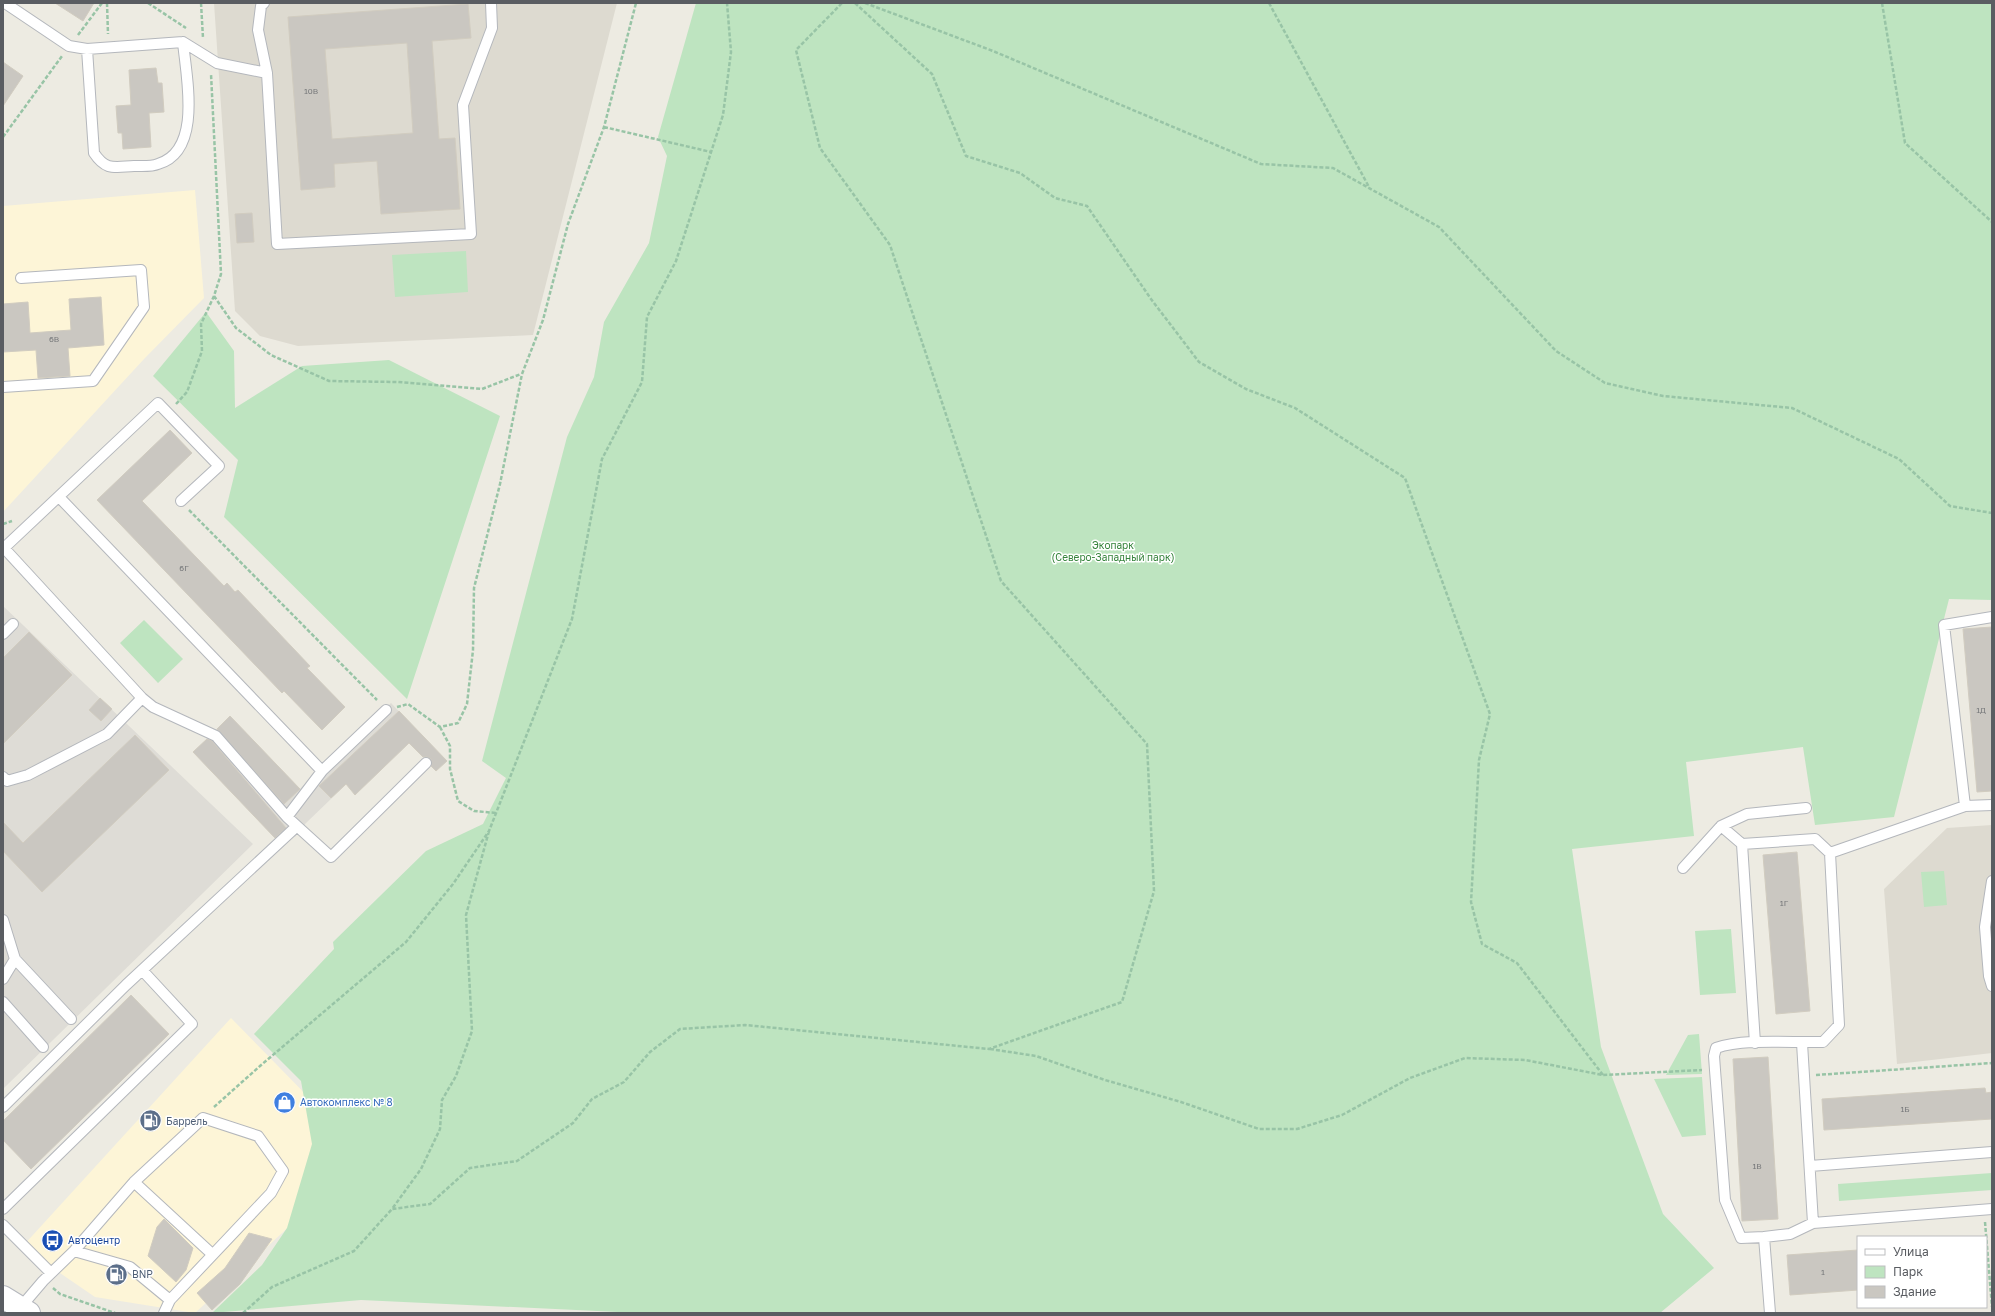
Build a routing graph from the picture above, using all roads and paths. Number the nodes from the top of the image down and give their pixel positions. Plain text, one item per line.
1 (5, 3) edge
2 (102, 3) edge
3 (107, 3) edge
4 (148, 3) edge
5 (201, 3) edge
6 (264, 3) edge
7 (491, 3) edge
8 (636, 3) edge
9 (727, 3) edge
10 (842, 3) edge
11 (855, 3) edge
12 (865, 3) edge
13 (1270, 3) edge
14 (1882, 3) edge
15 (191, 32) dead end
16 (197, 36) dead end
17 (183, 42) junction
18 (69, 46) junction
19 (108, 47) junction
20 (86, 49) junction
21 (208, 58) junction
22 (267, 73) junction
23 (604, 128) junction
24 (3, 136) edge
25 (711, 152) junction
26 (1369, 188) junction
27 (1992, 222) edge
28 (21, 278) dead end
29 (214, 296) junction
30 (522, 374) junction
31 (3, 388) edge
32 (168, 413) junction
33 (59, 497) junction
34 (181, 501) joint
35 (1992, 513) edge
36 (3, 548) edge
37 (1992, 617) edge
38 (13, 624) dead end
39 (3, 634) edge
40 (142, 698) junction
41 (386, 710) junction
42 (440, 728) junction
43 (426, 763) dead end
44 (322, 772) junction
45 (4, 781) edge
46 (1992, 804) edge
47 (1965, 806) junction
48 (1806, 808) dead end
49 (496, 813) junction
50 (287, 817) junction
51 (297, 826) junction
52 (1721, 826) junction
53 (489, 831) junction
54 (1742, 844) junction
55 (1830, 853) junction
56 (1683, 868) dead end
57 (1992, 881) edge
58 (3, 920) edge
59 (15, 959) junction
60 (142, 970) junction
61 (3, 979) edge
62 (1992, 986) edge
63 (3, 1002) edge
64 (71, 1019) dead end
65 (1755, 1043) junction
66 (1802, 1043) junction
67 (43, 1048) dead end
68 (989, 1049) junction
69 (1992, 1063) edge
70 (1714, 1070) junction
71 (1603, 1075) junction
72 (1804, 1076) junction
73 (3, 1107) edge
74 (203, 1118) junction
75 (1992, 1152) edge
76 (1810, 1166) junction
77 (134, 1182) junction
78 (3, 1209) edge
79 (392, 1209) junction
80 (1988, 1209) edge
81 (1813, 1223) junction
82 (3, 1225) edge
83 (1764, 1237) junction
84 (74, 1251) junction
85 (212, 1254) junction
86 (52, 1273) junction
87 (170, 1300) junction
88 (17, 1306) edge
89 (1992, 1308) edge
90 (164, 1313) edge
91 (244, 1313) edge
92 (1770, 1313) edge

1 - 18 lane
2 - 18 path
3 - 19 path
4 - 15 path
5 - 16 path
6 - 22 lane
7 - 22 lane
8 - 23 path
9 - 25 path
10 - 68 path
11 - 71 path
12 - 26 path
13 - 26 path
14 - 27 path
17 - 19 lane
17 - 20 lane
17 - 21 lane
18 - 20 lane
18 - 24 path
19 - 20 lane
21 - 22 lane
21 - 29 path
23 - 25 path
23 - 30 path
25 - 49 path
26 - 35 path
28 - 31 lane
29 - 30 path
29 - 32 path
30 - 42 path
32 - 33 lane
32 - 34 lane
33 - 36 lane
33 - 44 lane
34 - 41 path
36 - 40 lane
37 - 47 lane
38 - 39 lane
40 - 45 lane
40 - 50 lane
41 - 42 path
41 - 44 lane
42 - 49 path
43 - 51 lane
44 - 50 lane
46 - 47 lane
47 - 55 lane
48 - 52 lane
49 - 53 path
50 - 51 lane
51 - 60 lane
52 - 54 lane
52 - 56 lane
53 - 74 path
53 - 79 path
54 - 55 lane
54 - 65 lane
55 - 66 lane
57 - 62 lane
58 - 59 lane
59 - 61 lane
59 - 64 lane
60 - 73 lane
60 - 78 lane
63 - 67 lane
65 - 66 lane
65 - 70 lane
66 - 72 lane
68 - 71 path
68 - 79 path
69 - 72 path
70 - 71 path
70 - 83 lane
72 - 76 lane
74 - 77 lane
74 - 85 lane
75 - 76 lane
76 - 81 lane
77 - 84 lane
77 - 85 lane
79 - 91 path
80 - 81 lane
80 - 89 path
81 - 83 lane
82 - 86 lane
83 - 92 lane
84 - 86 lane
84 - 87 lane
85 - 87 lane
86 - 88 lane
87 - 90 lane

